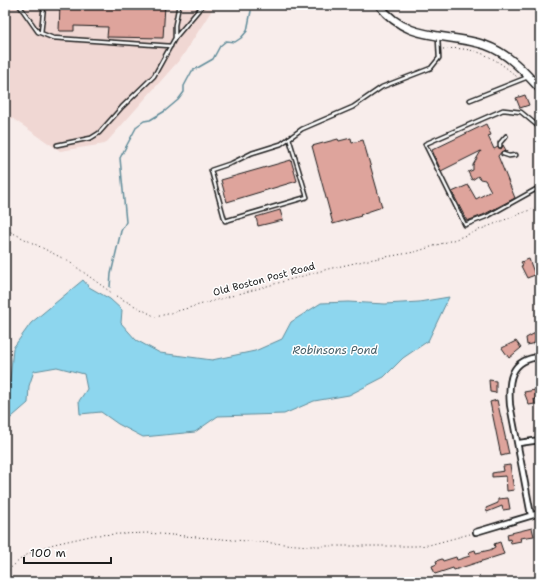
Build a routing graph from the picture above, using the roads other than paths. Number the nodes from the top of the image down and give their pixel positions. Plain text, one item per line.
1 (19, 5) edge
2 (44, 5) edge
3 (179, 5) edge
4 (203, 5) edge
5 (379, 5) edge
6 (41, 33) junction
7 (175, 38) junction
8 (438, 38) junction
9 (171, 46) junction
10 (529, 77) junction
11 (540, 88) edge
12 (470, 100) dead end
13 (540, 128) edge
14 (506, 136) dead end
15 (288, 138) junction
16 (57, 145) dead end
17 (500, 146) dead end
18 (503, 154) dead end
19 (516, 155) dead end
20 (540, 187) edge
21 (540, 357) edge
22 (540, 440) edge
23 (519, 443) junction
24 (540, 514) edge
25 (531, 515) junction
26 (476, 532) road end

1 - 6 lane
2 - 6 lane
3 - 7 lane
4 - 7 lane
5 - 8 main road
6 - 9 lane
7 - 9 lane
8 - 10 main road
8 - 15 lane
9 - 16 lane
10 - 11 main road
10 - 12 lane
13 - 20 lane
14 - 17 lane
15 - 15 lane
18 - 19 lane
21 - 23 street
22 - 23 street
23 - 25 street
24 - 25 street
25 - 26 street

